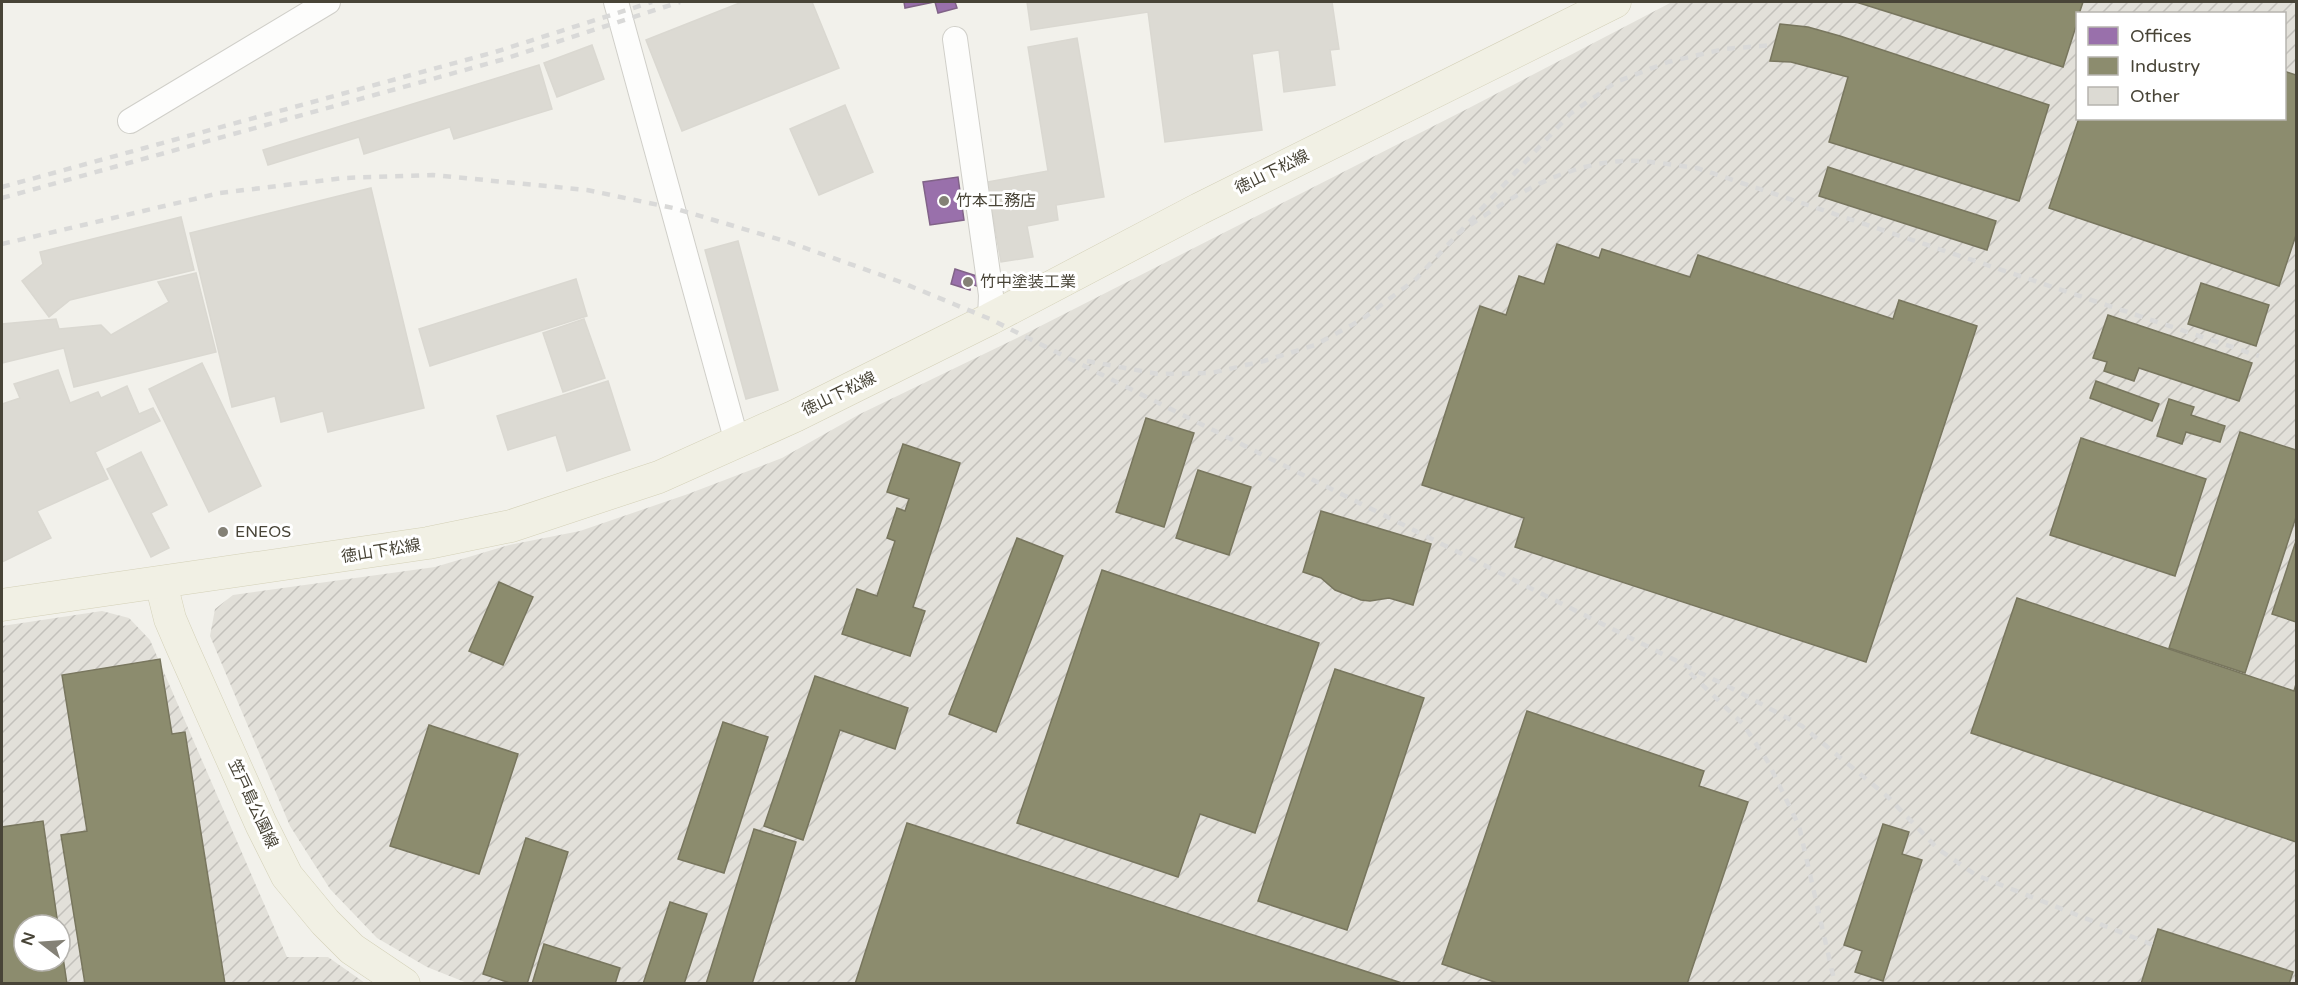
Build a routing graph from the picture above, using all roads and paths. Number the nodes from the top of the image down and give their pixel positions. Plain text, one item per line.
1 (328, 2) edge
2 (616, 2) edge
3 (1615, 2) edge
4 (955, 39) dead end
5 (130, 122) dead end
6 (990, 319) junction
7 (737, 442) junction
8 (161, 583) junction
9 (2, 605) edge
10 (404, 984) edge

1 - 5 street
2 - 7 street
3 - 6 main road, 徳山下松線
4 - 6 street
6 - 7 main road, 徳山下松線
7 - 8 main road, 徳山下松線
8 - 9 main road, 徳山下松線
8 - 10 main road, 笠戸島公園線

